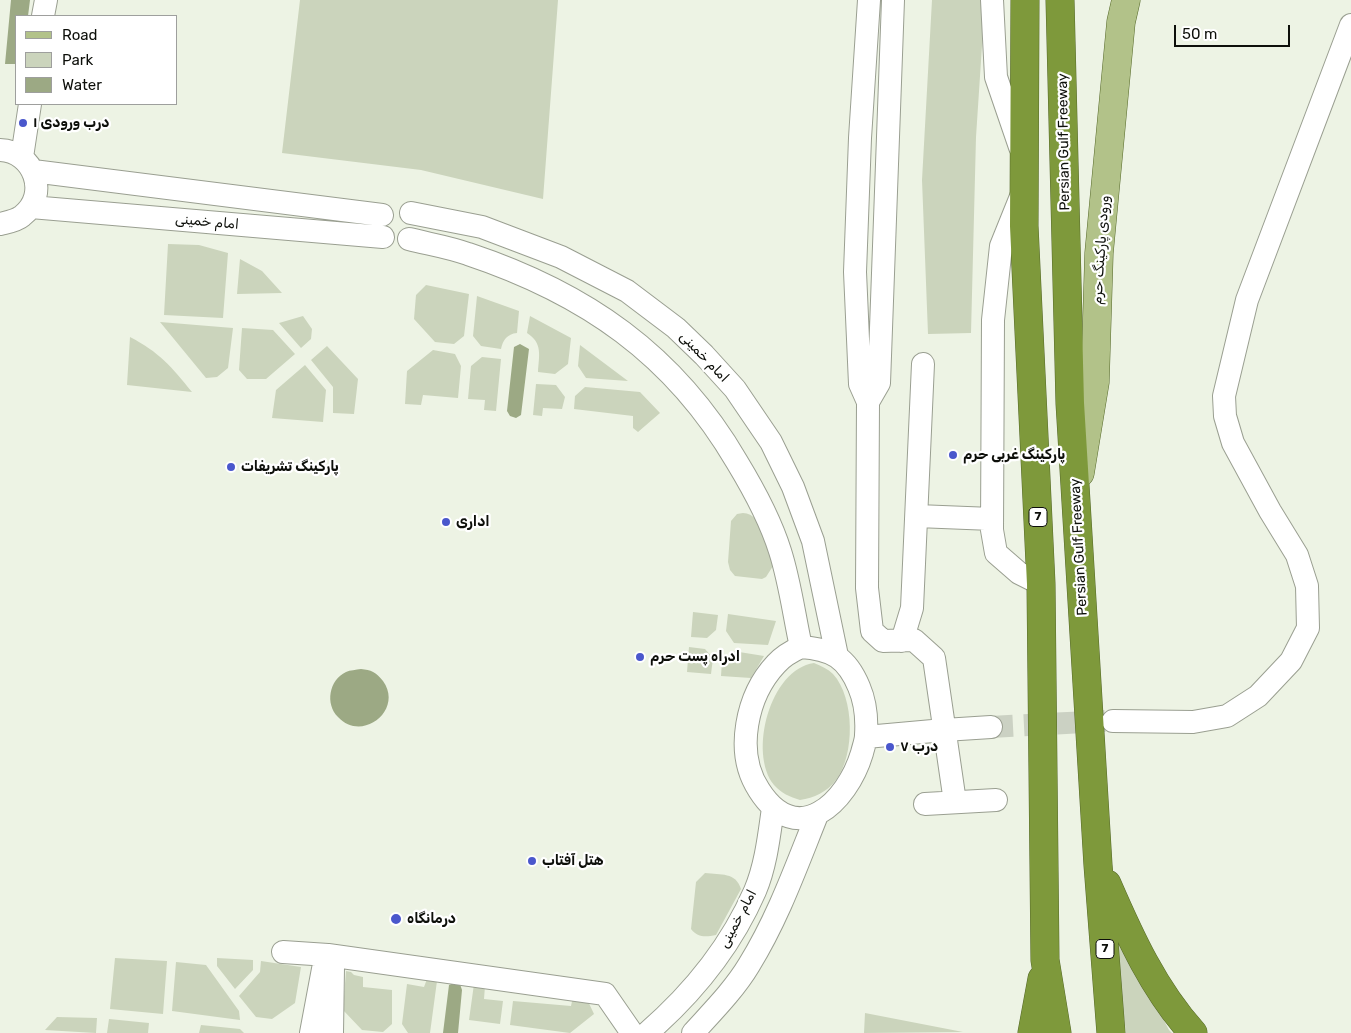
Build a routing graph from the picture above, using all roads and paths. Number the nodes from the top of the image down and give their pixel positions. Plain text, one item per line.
1 (46, 0) edge
2 (869, 0) edge
3 (893, 0) edge
4 (992, 0) edge
5 (1025, 0) edge
6 (1060, 0) edge
7 (1137, 0) edge
8 (1123, 11) edge
9 (43, 15) edge
10 (1351, 25) edge
11 (30, 105) edge
12 (0, 150) edge
13 (1024, 158) junction
14 (28, 164) junction
15 (1024, 188) junction
16 (31, 207) junction
17 (411, 213) junction
18 (382, 215) junction
19 (0, 224) edge
20 (383, 237) junction
21 (409, 239) junction
22 (924, 364) dead end
23 (868, 402) junction
24 (1076, 499) junction
25 (917, 516) junction
26 (992, 519) junction
27 (1041, 584) junction
28 (902, 641) junction
29 (801, 647) junction
30 (837, 656) junction
31 (1113, 721) tunnel mouth
32 (991, 727) tunnel mouth
33 (944, 730) junction
34 (866, 737) junction
35 (996, 800) dead end
36 (955, 802) junction
37 (925, 804) dead end
38 (773, 808) junction
39 (816, 815) junction
40 (1098, 865) junction
41 (283, 952) dead end
42 (328, 954) junction
43 (1045, 960) junction
44 (311, 1033) edge
45 (332, 1033) edge
46 (632, 1033) edge
47 (647, 1033) edge
48 (693, 1033) edge
49 (1032, 1033) edge
50 (1057, 1033) edge
51 (1111, 1033) edge
52 (1193, 1033) edge

1 - 9 street
2 - 23 street
3 - 23 street
4 - 13 street
5 - 13 highway, 7
6 - 24 highway, Persian Gulf Freeway / 7
7 - 8 street
8 - 24 main road, ورودی پارکینگ حرم
10 - 31 street
11 - 14 street
12 - 14 street, امام خمینی
13 - 15 highway, 7
14 - 16 street
14 - 18 street, امام خمینی
15 - 26 street
15 - 27 highway, 7
16 - 19 street
16 - 20 street, امام خمینی
17 - 18 street
17 - 21 street
17 - 30 street, امام خمینی
18 - 20 street
20 - 21 street
21 - 29 street
22 - 25 street
23 - 28 street
24 - 40 highway, Persian Gulf Freeway / 7
25 - 26 street
25 - 28 street
26 - 27 street
27 - 43 highway, 7
28 - 33 street
29 - 30 street
29 - 38 street
30 - 34 street
32 - 33 street
33 - 34 street
33 - 36 street
34 - 39 street
35 - 36 street
36 - 37 street
38 - 39 street
38 - 47 street, امام خمینی
39 - 48 street
40 - 51 highway, Persian Gulf Freeway / 7
40 - 52 highway
41 - 42 street
42 - 44 street
42 - 45 street
42 - 46 street
43 - 49 highway
43 - 50 highway, 7

